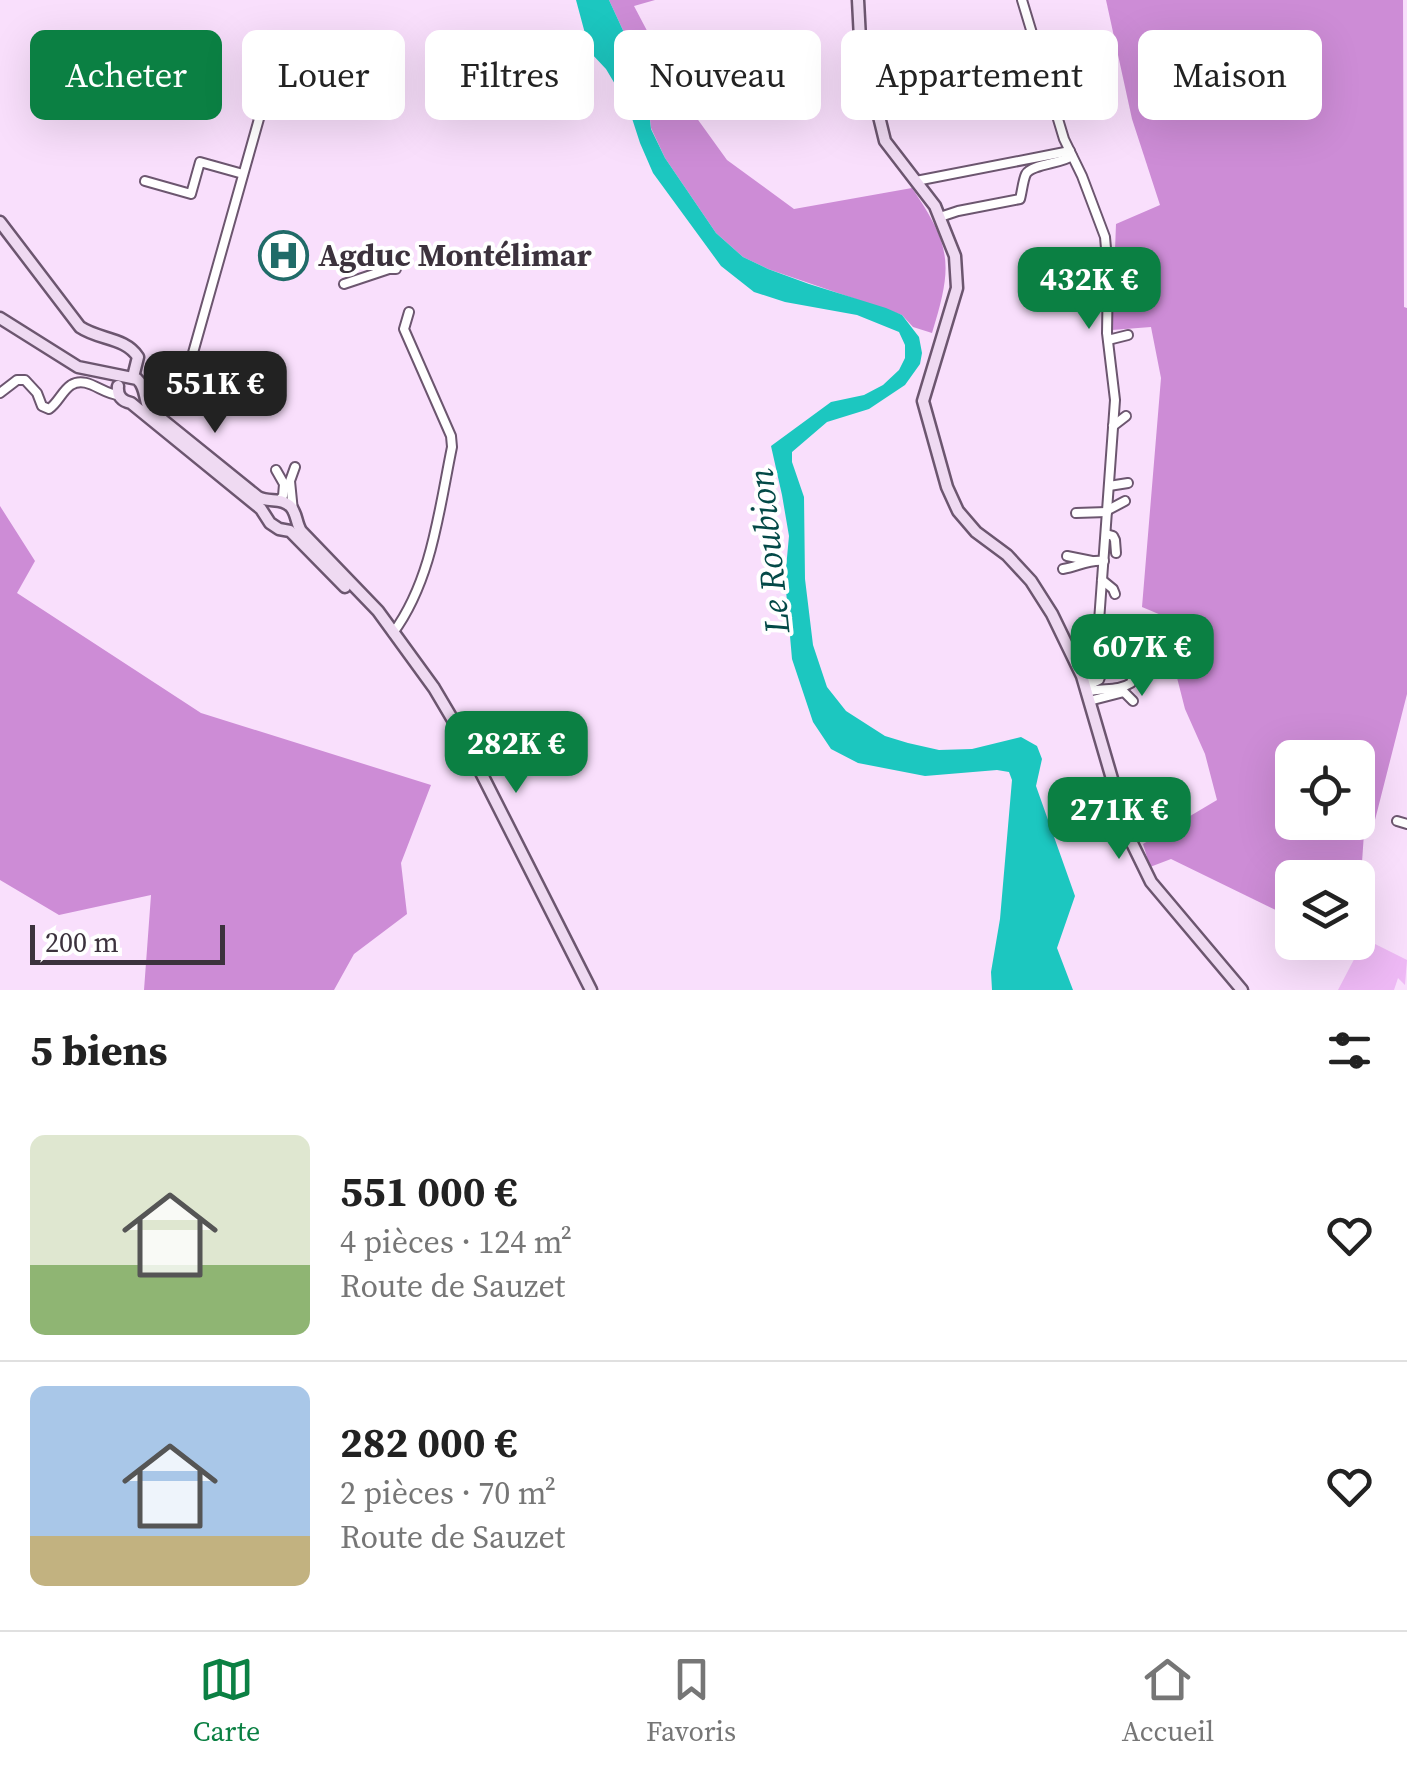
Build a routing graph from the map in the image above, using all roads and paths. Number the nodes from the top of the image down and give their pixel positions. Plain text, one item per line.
1 (858, 0) edge
2 (1022, 0) edge
3 (258, 120) edge
4 (1071, 153) junction
5 (243, 174) junction
6 (145, 181) dead end
7 (916, 181) junction
8 (940, 218) junction
9 (0, 222) edge
10 (396, 269) dead end
11 (344, 284) dead end
12 (410, 312) dead end
13 (0, 318) edge
14 (1128, 335) dead end
15 (1108, 340) junction
16 (189, 366) dead end
17 (130, 377) junction
18 (118, 391) junction
19 (0, 392) edge
20 (144, 397) junction
21 (131, 403) junction
22 (1126, 416) dead end
23 (1113, 426) junction
24 (295, 467) dead end
25 (276, 470) dead end
26 (1128, 483) dead end
27 (1109, 486) junction
28 (1125, 502) dead end
29 (272, 505) junction
30 (1108, 511) junction
31 (1076, 512) dead end
32 (291, 520) junction
33 (1106, 534) junction
34 (1089, 548) dead end
35 (1116, 553) dead end
36 (1068, 556) dead end
37 (1097, 561) junction
38 (1062, 568) dead end
39 (1102, 580) junction
40 (1114, 594) dead end
41 (1160, 632) dead end
42 (393, 633) junction
43 (1076, 641) dead end
44 (1097, 653) junction
45 (1105, 664) dead end
46 (1087, 691) junction
47 (1133, 701) dead end
48 (592, 990) edge
49 (1242, 990) edge

1 - 7 street
2 - 4 street
3 - 5 street
4 - 7 street
4 - 8 street
4 - 15 street
5 - 6 street
5 - 16 street
7 - 8 street
8 - 46 street
9 - 17 street
10 - 11 street
12 - 42 street
13 - 17 street
13 - 18 street
14 - 15 street
15 - 23 street
17 - 18 street
17 - 20 street
18 - 19 street
18 - 21 street
20 - 21 street
20 - 29 street
21 - 29 street
22 - 23 street
23 - 27 street
24 - 32 street
25 - 29 street
26 - 27 street
27 - 30 street
28 - 30 street
29 - 32 street
29 - 32 street
30 - 31 street
30 - 33 street
32 - 42 street
33 - 35 street
33 - 37 street
34 - 37 street
36 - 37 street
37 - 38 street
37 - 39 street
39 - 40 street
39 - 44 street
41 - 46 street
42 - 48 street
43 - 44 street
44 - 46 street
45 - 46 street
46 - 47 street
46 - 49 street

